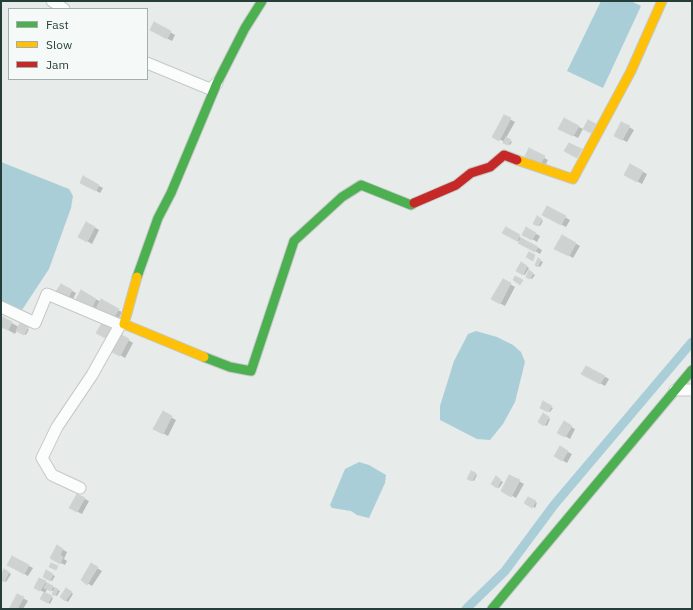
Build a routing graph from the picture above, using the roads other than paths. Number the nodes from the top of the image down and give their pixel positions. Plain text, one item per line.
1 (52, 1) edge
2 (262, 1) edge
3 (662, 1) edge
4 (62, 8) edge
5 (148, 63) edge
6 (217, 82) junction
7 (1, 307) edge
8 (122, 324) junction
9 (692, 370) edge
10 (675, 390) junction
11 (692, 390) edge
12 (80, 488) dead end
13 (492, 609) edge

1 - 4 street
2 - 6 street
3 - 8 street
5 - 6 street
6 - 8 street
7 - 8 street
8 - 12 street
9 - 10 street
10 - 11 street
10 - 13 street

